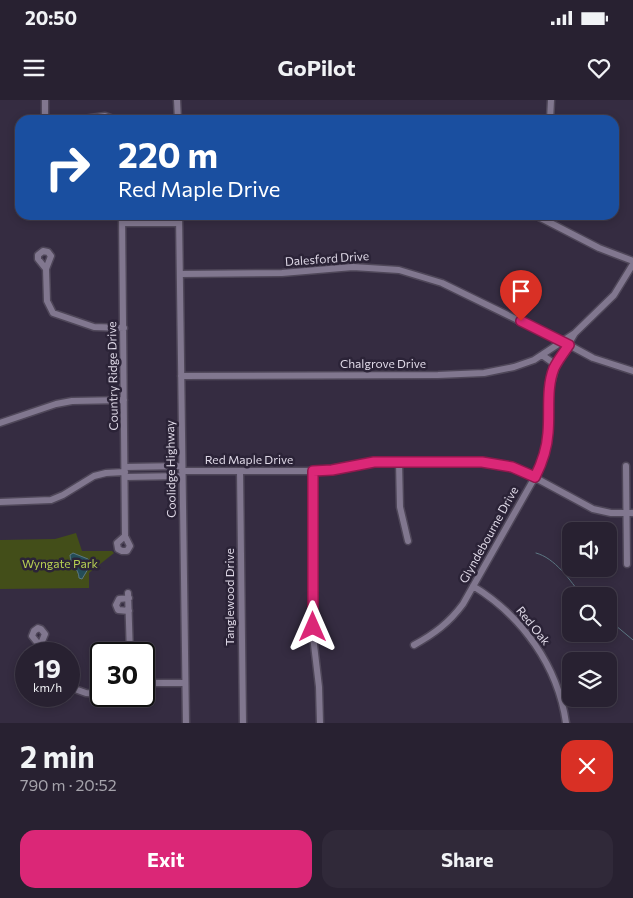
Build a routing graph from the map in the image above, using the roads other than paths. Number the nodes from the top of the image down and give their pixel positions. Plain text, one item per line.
1 (45, 100) edge
2 (177, 100) edge
3 (551, 100) edge
4 (45, 115) edge
5 (178, 115) edge
6 (550, 115) edge
7 (545, 220) edge
8 (122, 223) joint
9 (179, 223) joint
10 (633, 263) edge
11 (46, 270) dead end
12 (180, 274) junction
13 (124, 328) junction
14 (575, 333) junction
15 (561, 341) junction
16 (569, 345) junction
17 (542, 356) junction
18 (556, 365) junction
19 (633, 371) edge
20 (181, 376) junction
21 (124, 400) junction
22 (0, 424) edge
23 (399, 462) junction
24 (626, 466) dead end
25 (182, 471) junction
26 (240, 471) junction
27 (313, 471) junction
28 (125, 472) junction
29 (535, 477) junction
30 (0, 502) edge
31 (630, 513) edge
32 (125, 536) dead end
33 (408, 541) dead end
34 (628, 564) dead end
35 (473, 586) junction
36 (129, 611) junction
37 (130, 642) edge
38 (414, 645) dead end
39 (185, 682) junction
40 (155, 683) edge
41 (186, 723) edge
42 (242, 723) edge
43 (320, 723) edge
44 (566, 723) edge

1 - 4 street
2 - 5 street
3 - 6 street
7 - 10 street
8 - 9 street
8 - 13 street, Country Ridge Drive
9 - 12 street, Coolidge Highway
10 - 14 street, Glyndebourne Drive
11 - 13 street
12 - 15 street, Dalesford Drive
12 - 20 street, Coolidge Highway
13 - 21 street, Country Ridge Drive
14 - 15 street, Chalgrove Drive
14 - 16 street, Glyndebourne Drive
15 - 16 street, Dalesford Drive
15 - 17 street, Chalgrove Drive
16 - 18 street, Glyndebourne Drive
16 - 19 street, Dalesford Drive
17 - 18 street
17 - 20 street, Chalgrove Drive
18 - 29 street, Glyndebourne Drive
20 - 25 street, Coolidge Highway
21 - 22 street
21 - 28 street, Country Ridge Drive
23 - 27 street, Red Maple Drive
23 - 29 street, Red Maple Drive
23 - 33 street
24 - 31 street
25 - 26 street, Red Maple Drive
25 - 28 street, Red Maple Drive
25 - 39 street, Coolidge Highway
26 - 27 street, Red Maple Drive
26 - 42 street, Tanglewood Drive
27 - 43 street
28 - 30 street, Red Maple Drive
28 - 32 street, Country Ridge Drive
29 - 31 street, Red Maple Drive
29 - 35 street, Glyndebourne Drive
31 - 34 street
35 - 38 street, Glyndebourne Drive
35 - 44 street, Red Oak
36 - 36 street
36 - 37 street
39 - 40 street
39 - 41 street, Coolidge Highway

